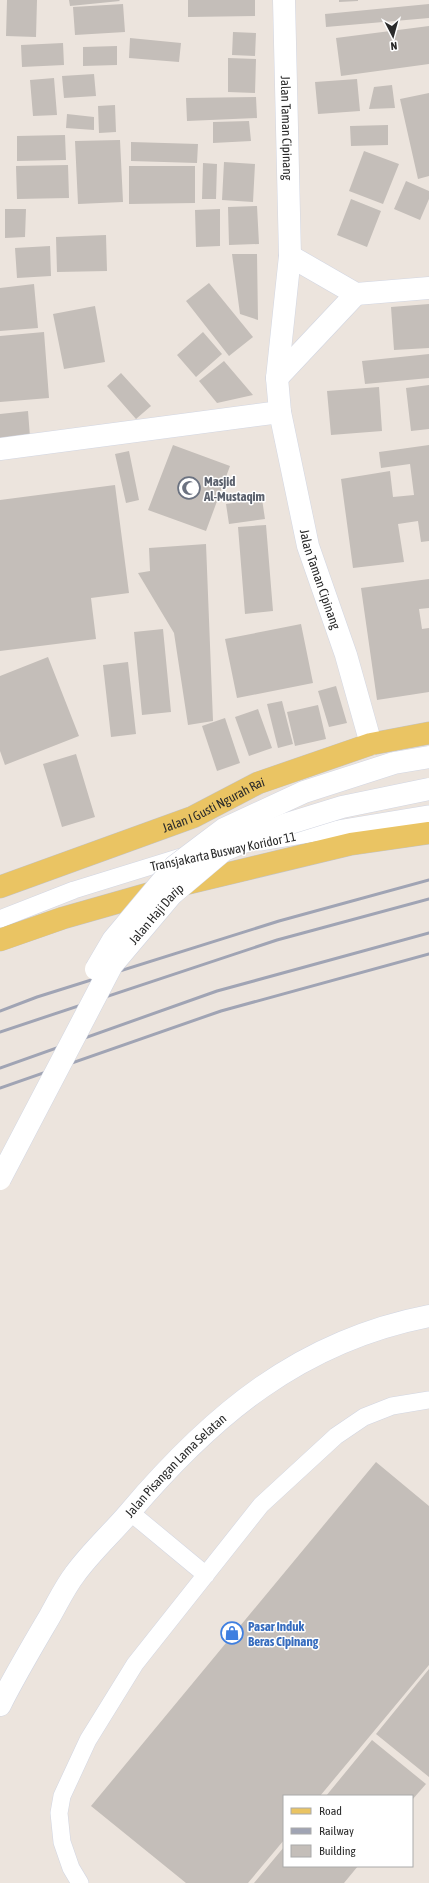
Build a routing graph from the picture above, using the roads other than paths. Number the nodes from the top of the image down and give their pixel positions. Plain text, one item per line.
1 (284, 0) edge
2 (290, 256) junction
3 (429, 288) edge
4 (356, 294) junction
5 (278, 378) junction
6 (280, 412) junction
7 (0, 449) edge
8 (429, 733) edge
9 (371, 744) junction
10 (429, 757) edge
11 (429, 789) edge
12 (429, 814) edge
13 (429, 833) edge
14 (0, 887) edge
15 (0, 919) edge
16 (0, 940) edge
17 (0, 1148) edge
18 (0, 1179) edge
19 (429, 1316) edge
20 (429, 1400) edge
21 (130, 1512) junction
22 (206, 1575) junction
23 (0, 1705) edge
24 (80, 1883) edge

1 - 2 street, Jalan Taman Cipinang
2 - 4 street
2 - 5 street, Jalan Taman Cipinang
3 - 4 street
4 - 5 street
5 - 6 street, Jalan Taman Cipinang
6 - 7 street
6 - 9 street, Jalan Taman Cipinang
8 - 9 main road, Jalan I Gusti Ngurah Rai
9 - 14 main road, Jalan I Gusti Ngurah Rai
10 - 17 street, Jalan Haji Darip, bridge
11 - 18 street, Jalan Haji Darip, bridge
12 - 15 lane, Transjakarta Busway Koridor 11
13 - 16 main road
19 - 21 street, Jalan Pisangan Lama Selatan
20 - 22 lane
21 - 22 lane
21 - 23 street, Jalan Pisangan Lama Selatan
22 - 24 lane

